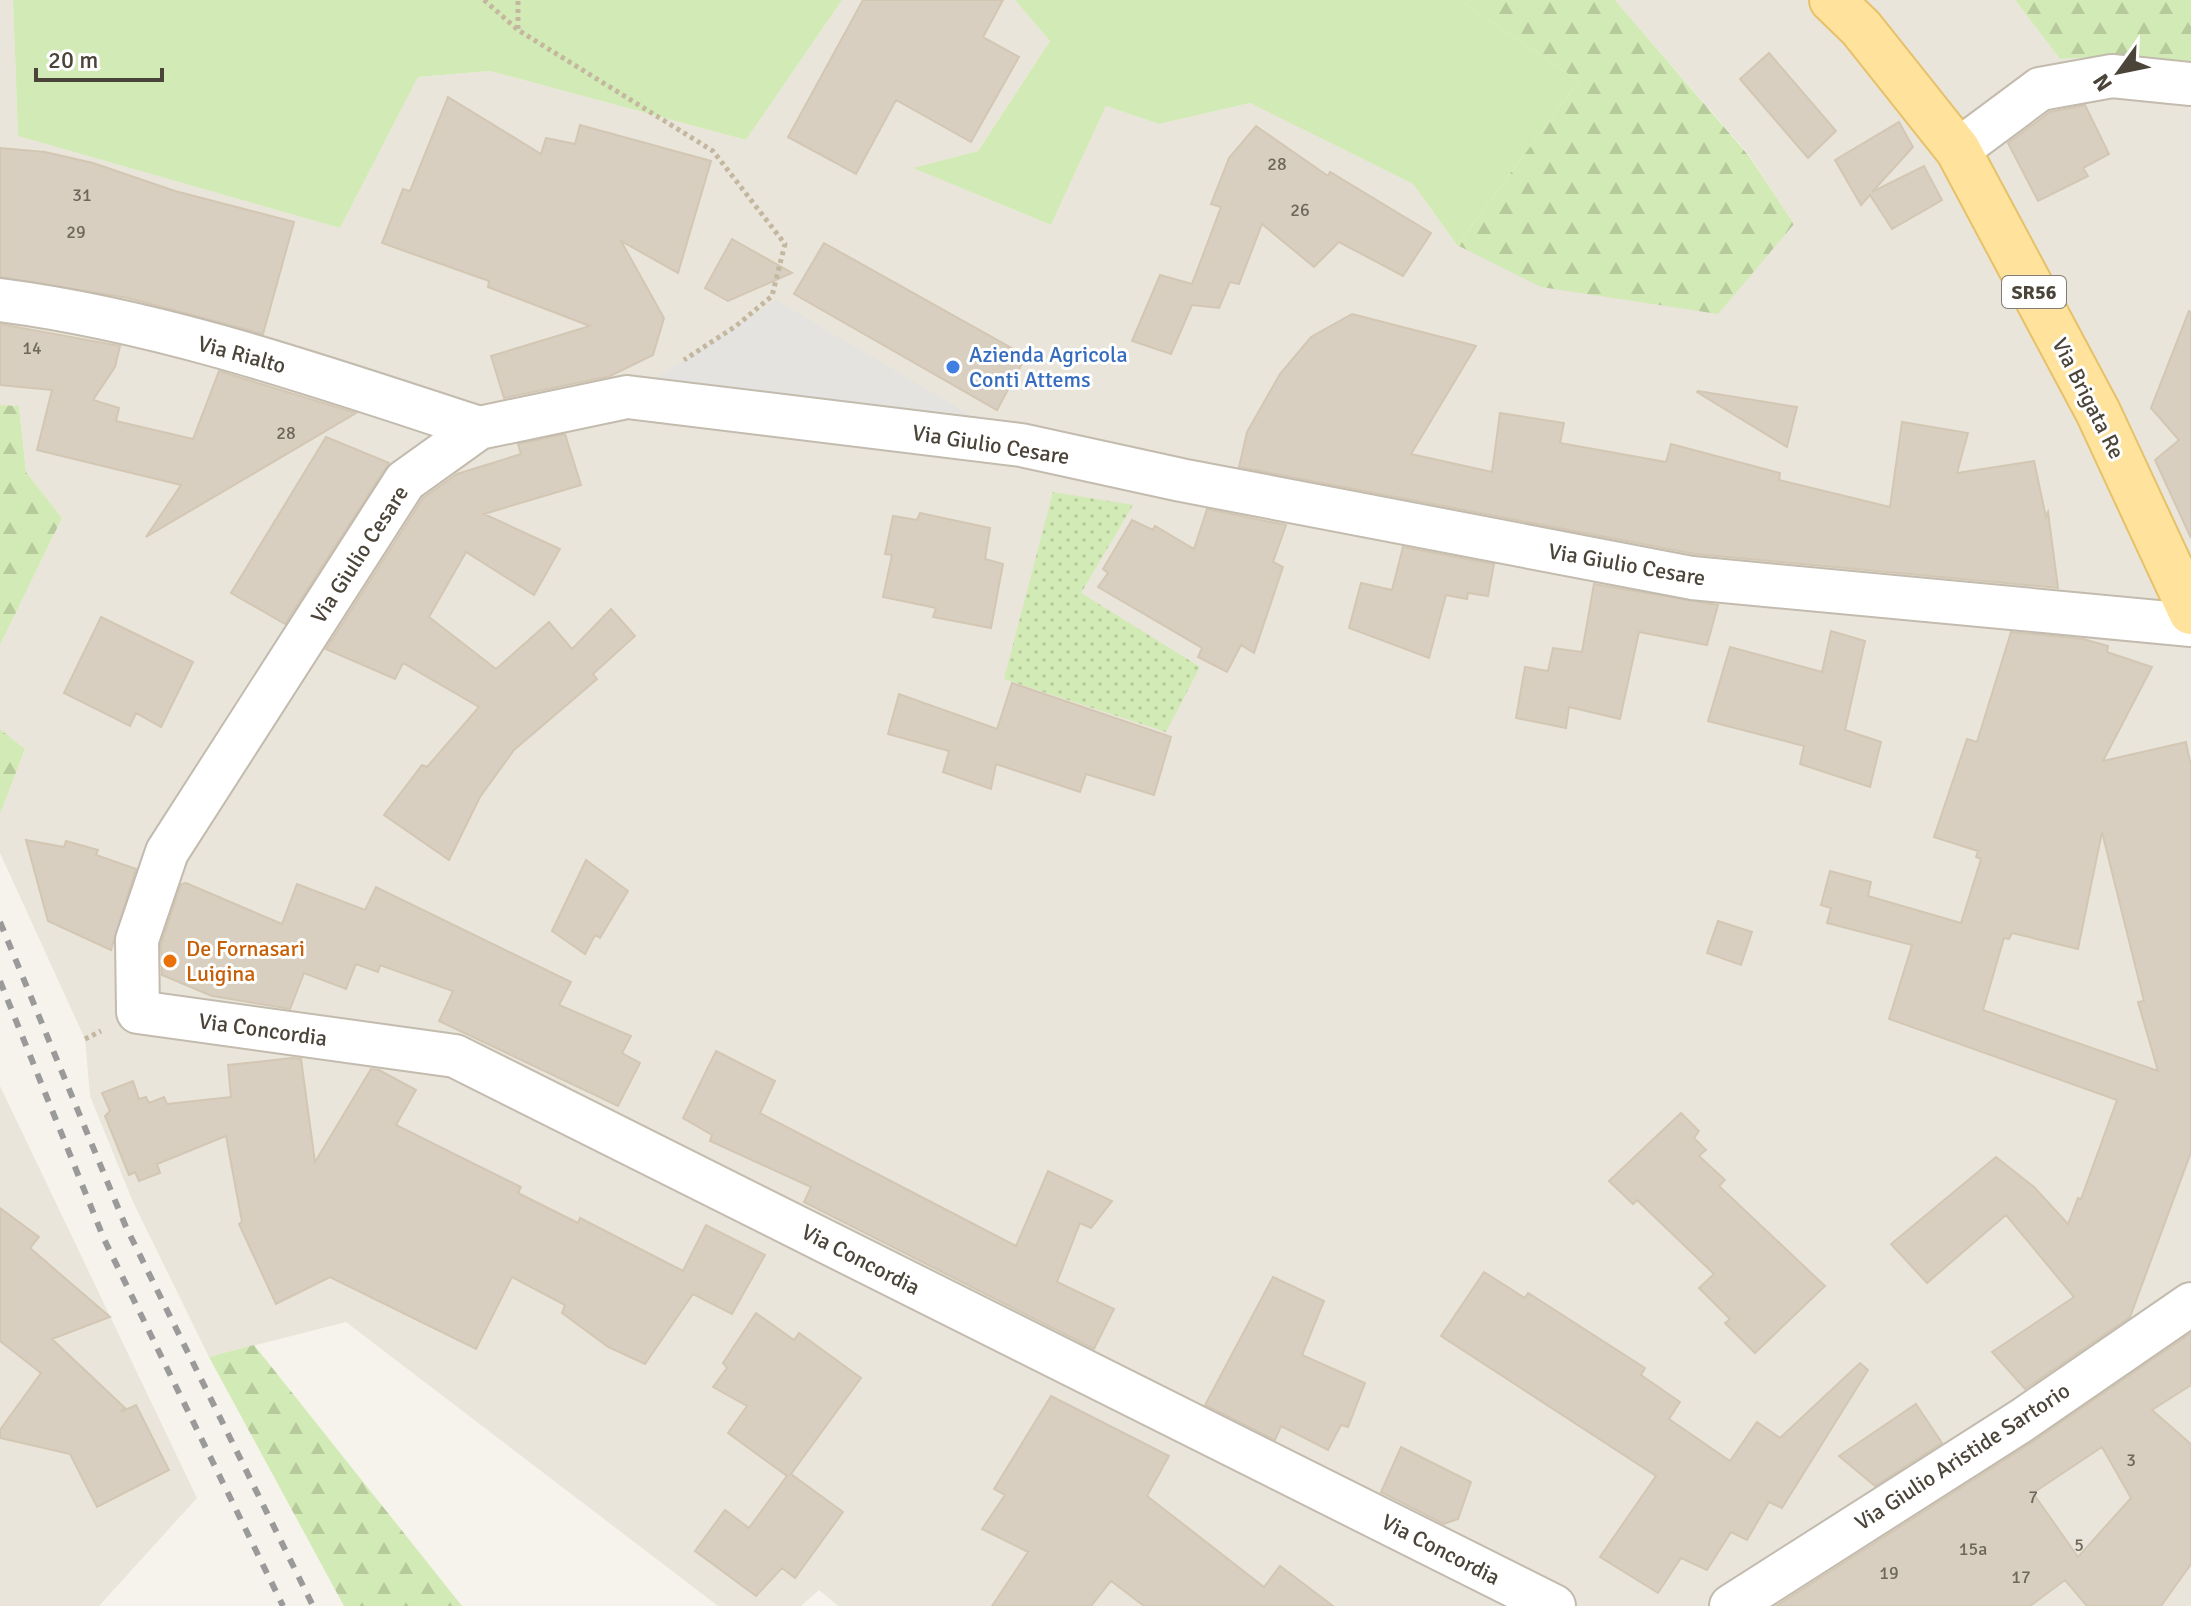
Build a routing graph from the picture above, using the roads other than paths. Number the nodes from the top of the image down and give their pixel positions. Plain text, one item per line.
1 (1832, 0) edge
2 (2191, 84) edge
3 (1958, 150) junction
4 (0, 300) edge
5 (479, 428) junction
6 (2191, 612) edge
7 (2191, 625) edge
8 (138, 1012) joint
9 (2191, 1304) edge
10 (1554, 1606) edge
11 (1731, 1606) edge

1 - 3 main road, Via Brigata Re / SR56
2 - 3 street
3 - 6 main road, Via Brigata Re / SR56
4 - 5 street, Via Rialto
5 - 7 street, Via Giulio Cesare
5 - 8 street, Via Giulio Cesare
8 - 10 street, Via Concordia
9 - 11 street, Via Giulio Aristide Sartorio

